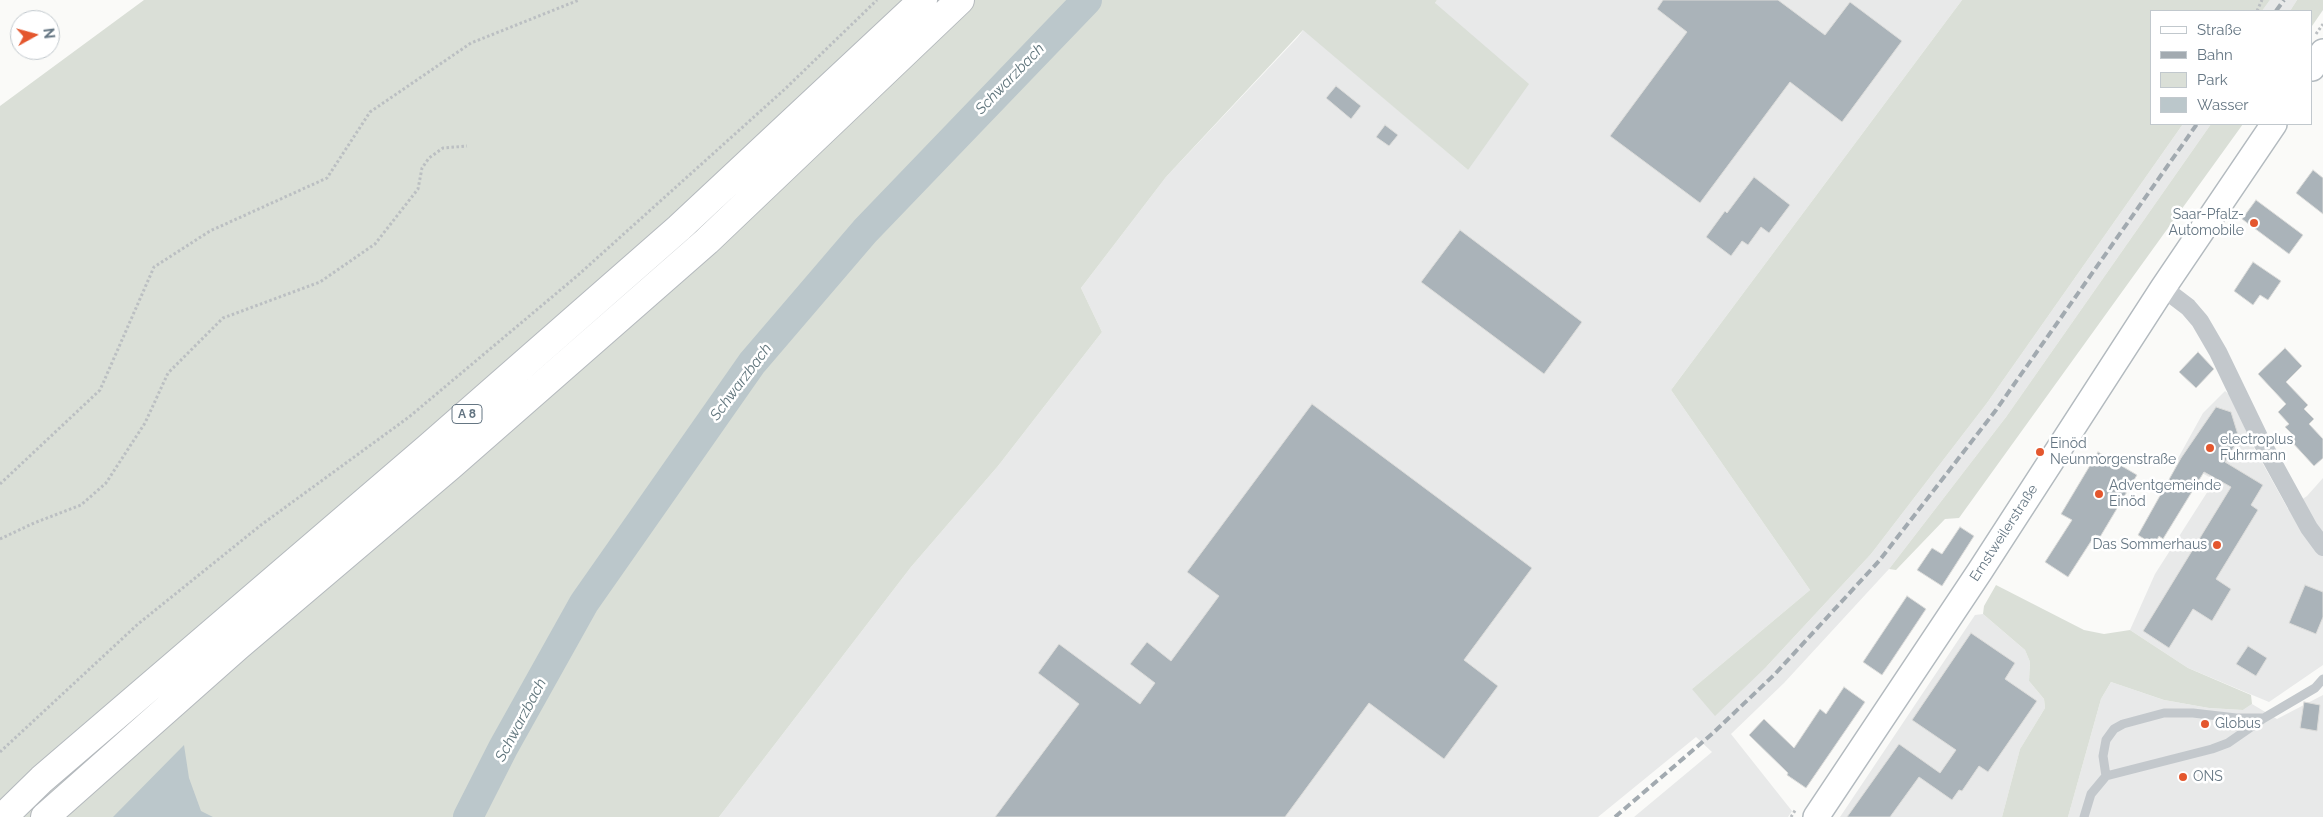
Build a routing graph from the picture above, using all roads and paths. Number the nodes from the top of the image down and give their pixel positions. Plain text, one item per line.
1 (579, 0) edge
2 (878, 0) edge
3 (923, 0) edge
4 (960, 0) edge
5 (2323, 52) edge
6 (2313, 67) edge
7 (2273, 125) edge
8 (468, 146) dead end
9 (2163, 288) junction
10 (0, 484) edge
11 (0, 539) edge
12 (2323, 547) edge
13 (2323, 679) edge
14 (2319, 688) edge
15 (2264, 718) junction
16 (0, 752) edge
17 (2106, 776) junction
18 (2, 817) edge
19 (45, 817) edge
20 (1816, 817) edge
21 (2084, 817) edge

1 - 10 path
2 - 16 path
3 - 18 highway, A 8
4 - 19 highway, A 8
5 - 6 main road
7 - 9 main road, Ernstweilerstraße
8 - 11 path
9 - 12 street
9 - 20 main road, Ernstweilerstraße
13 - 14 lane
14 - 15 lane
15 - 17 lane
15 - 17 lane
17 - 21 lane

